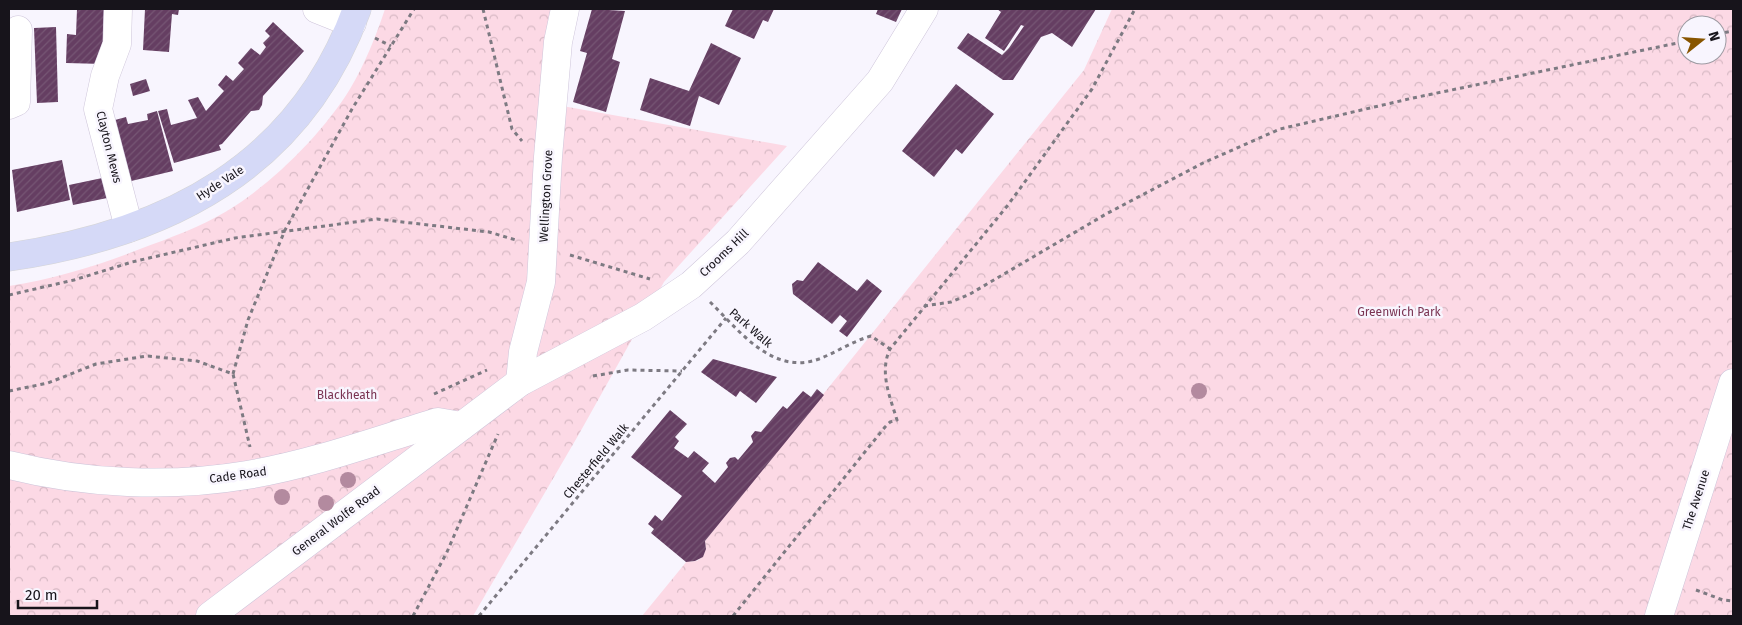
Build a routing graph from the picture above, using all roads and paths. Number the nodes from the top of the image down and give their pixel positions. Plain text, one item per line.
1 (118, 9) edge
2 (317, 9) edge
3 (414, 9) edge
4 (483, 9) edge
5 (565, 9) edge
6 (924, 9) edge
7 (1134, 9) edge
8 (360, 22) edge
9 (18, 30) dead end
10 (1677, 43) edge
11 (391, 46) junction
12 (9, 105) edge
13 (548, 157) junction
14 (129, 228) junction
15 (284, 230) junction
16 (543, 247) junction
17 (9, 257) edge
18 (646, 285) dead end
19 (691, 285) junction
20 (9, 295) edge
21 (924, 306) junction
22 (726, 318) junction
23 (890, 349) junction
24 (523, 352) junction
25 (233, 374) junction
26 (520, 382) junction
27 (1733, 384) edge
28 (9, 391) edge
29 (427, 397) dead end
30 (461, 426) junction
31 (502, 426) dead end
32 (251, 452) dead end
33 (9, 465) edge
34 (1690, 588) dead end
35 (1733, 601) edge
36 (210, 616) edge
37 (413, 616) edge
38 (479, 616) edge
39 (733, 616) edge
40 (1659, 616) edge

1 - 14 street, Clayton Mews
2 - 8 street
3 - 11 path
4 - 13 path
5 - 13 street, Wellington Grove
6 - 19 street, Crooms Hill
7 - 21 path
8 - 11 path
8 - 14 main road, Hyde Vale
9 - 12 street
10 - 21 path
11 - 15 path
13 - 16 street, Wellington Grove
14 - 17 main road, Hyde Vale
15 - 16 path
15 - 20 path
15 - 25 path
16 - 18 path
16 - 24 street, Wellington Grove
19 - 22 path, Park Walk
19 - 26 street, Crooms Hill
21 - 23 path
22 - 23 path, Park Walk
22 - 38 path, Chesterfield Walk
23 - 39 path
24 - 26 street, Wellington Grove
24 - 29 path
25 - 28 path
25 - 32 path
26 - 30 street, Crooms Hill
27 - 40 street, The Avenue
30 - 33 street, Cade Road
30 - 36 street, General Wolfe Road
31 - 37 path
34 - 35 path

